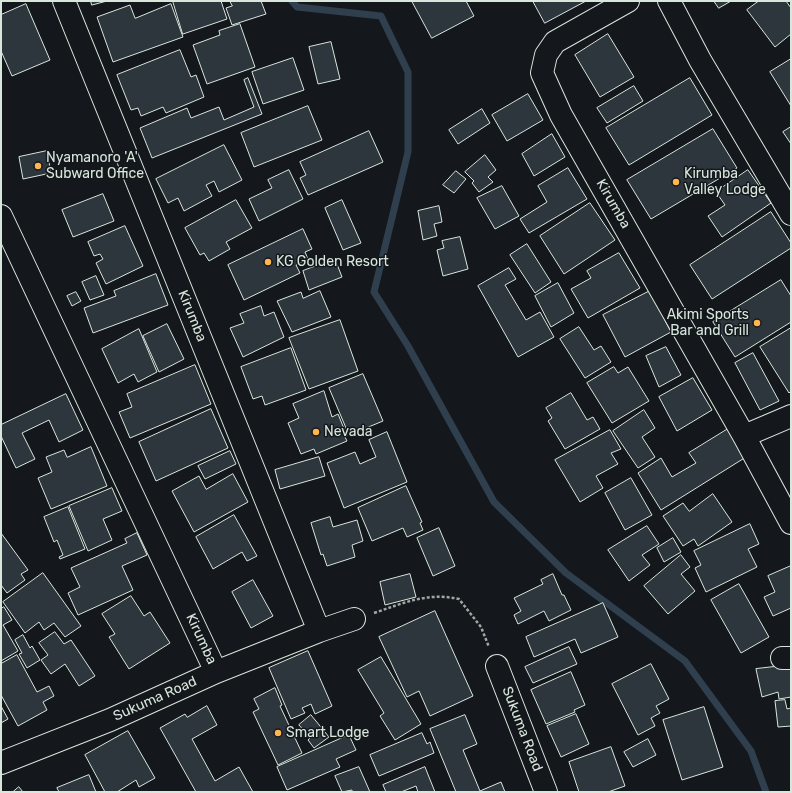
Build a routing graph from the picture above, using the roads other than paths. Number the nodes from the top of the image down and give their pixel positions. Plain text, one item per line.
1 (64, 1) edge
2 (628, 1) edge
3 (669, 1) edge
4 (791, 214) edge
5 (1, 216) edge
6 (791, 416) edge
7 (744, 436) junction
8 (791, 523) edge
9 (354, 619) road end
10 (319, 631) junction
11 (497, 666) road end
12 (216, 672) junction
13 (1, 763) edge
14 (546, 792) edge

1 - 10 street, Kirumba
2 - 7 street, Kirumba
3 - 4 street
5 - 12 street, Kirumba
6 - 7 street
7 - 8 street, Kirumba
9 - 10 street, Sukuma Road
10 - 12 street, Sukuma Road
11 - 14 street, Sukuma Road
12 - 13 street, Sukuma Road

